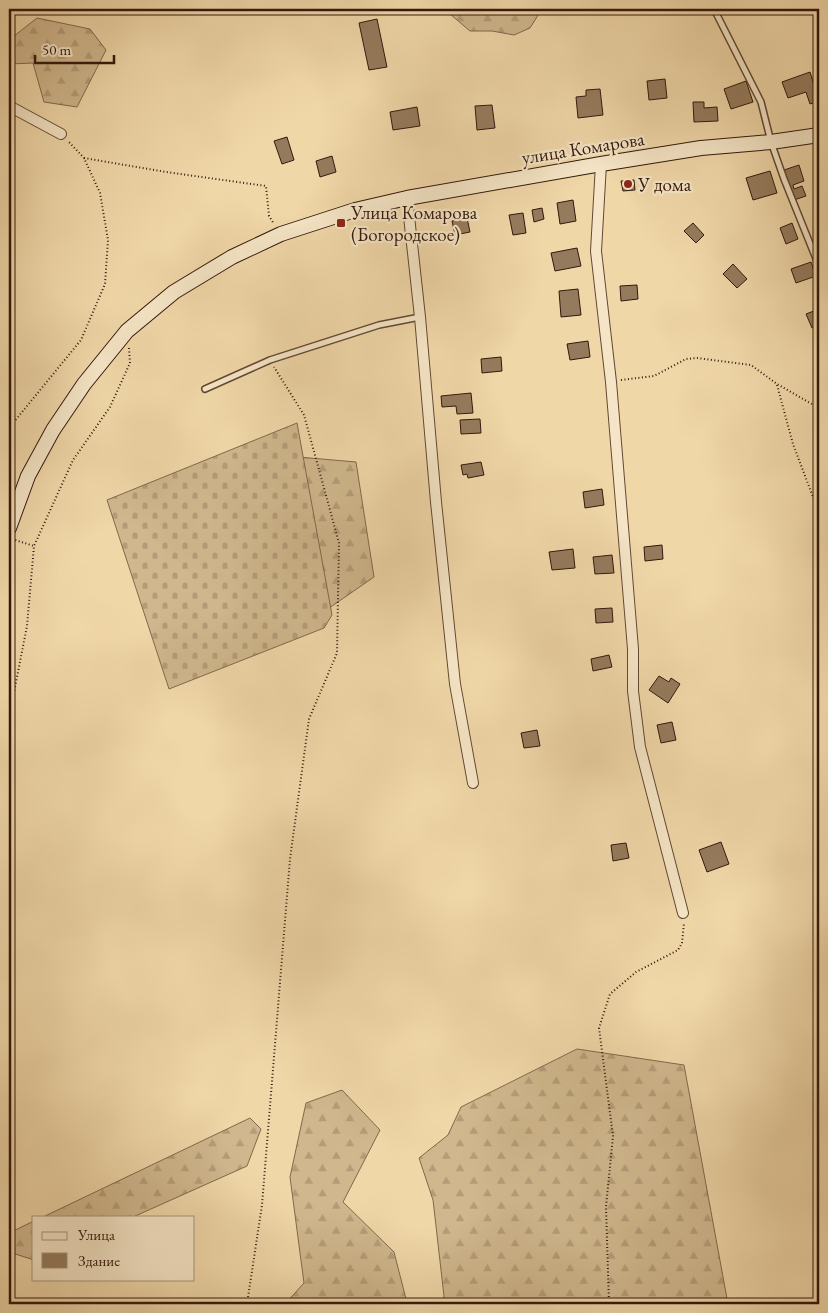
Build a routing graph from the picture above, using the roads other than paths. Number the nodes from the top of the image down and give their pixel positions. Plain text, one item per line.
1 (714, 9) edge
2 (9, 106) edge
3 (61, 134) road end
4 (819, 135) edge
5 (771, 142) junction
6 (601, 164) junction
7 (407, 198) junction
8 (819, 266) edge
9 (420, 317) junction
10 (205, 389) dead end
11 (9, 528) edge
12 (473, 783) dead end
13 (683, 913) road end

1 - 5 lane
2 - 3 street
4 - 5 street, улица Комарова
5 - 6 street, улица Комарова
5 - 8 lane
6 - 7 street, улица Комарова
6 - 13 street
7 - 9 street
7 - 11 street, улица Комарова
9 - 10 lane
9 - 12 street

